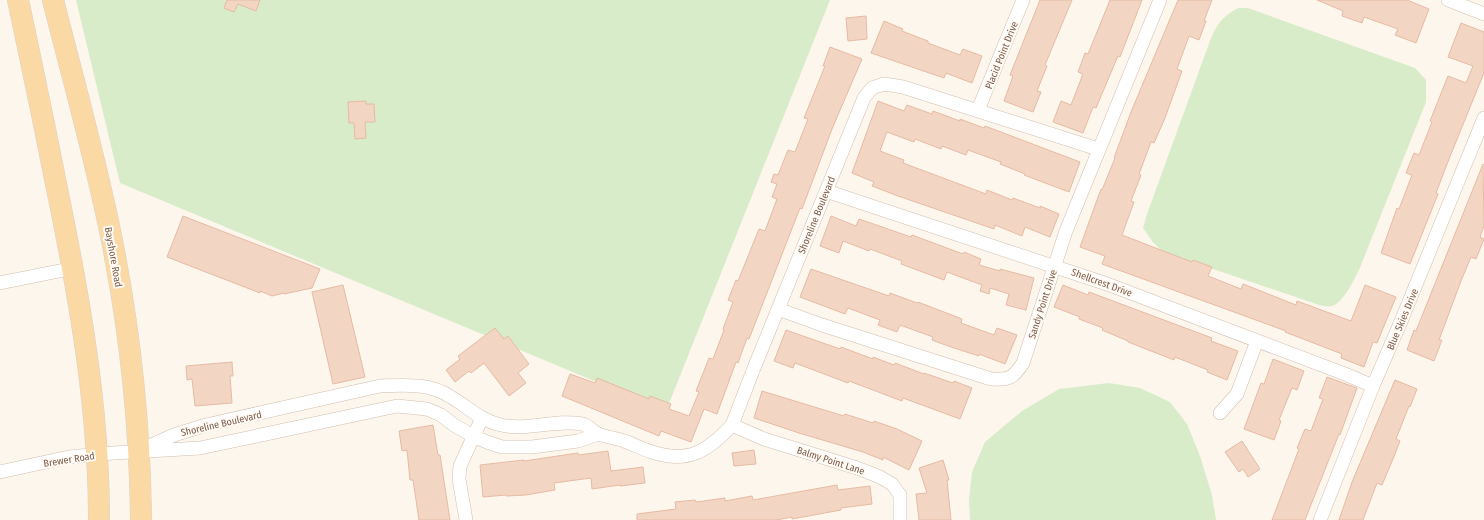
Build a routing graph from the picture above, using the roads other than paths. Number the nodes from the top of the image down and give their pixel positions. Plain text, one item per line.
1 (18, 0) edge
2 (53, 0) edge
3 (1023, 0) edge
4 (1160, 0) edge
5 (1448, 0) edge
6 (1484, 14) edge
7 (978, 110) junction
8 (1484, 118) edge
9 (1098, 149) junction
10 (826, 191) junction
11 (1055, 266) junction
12 (74, 268) junction
13 (0, 283) edge
14 (778, 309) junction
15 (1257, 341) junction
16 (1373, 386) junction
17 (1220, 413) dead end
18 (482, 418) junction
19 (732, 425) junction
20 (598, 434) junction
21 (473, 436) junction
22 (138, 451) junction
23 (97, 454) junction
24 (0, 472) edge
25 (99, 520) edge
26 (141, 520) edge
27 (466, 520) edge
28 (900, 520) edge
29 (1320, 520) edge

1 - 12 main road
2 - 22 main road, Bayshore Road
3 - 7 street, Placid Point Drive
4 - 9 street, Sandy Point Drive
5 - 6 street
7 - 9 street, Shoreline Boulevard
7 - 10 street, Shoreline Boulevard
8 - 16 street, Blue Skies Drive
9 - 11 street, Sandy Point Drive
10 - 11 street, Shellcrest Drive
10 - 14 street, Shoreline Boulevard
11 - 14 street, Sandy Point Drive
11 - 15 street, Shellcrest Drive
12 - 13 street
12 - 23 main road
14 - 19 street, Shoreline Boulevard
15 - 16 street, Shellcrest Drive
15 - 17 street
16 - 29 street, Blue Skies Drive
18 - 20 street, Shoreline Boulevard
18 - 21 street
18 - 22 street, Shoreline Boulevard
19 - 20 street, Shoreline Boulevard
19 - 28 street, Balmy Point Lane
20 - 21 street, Shoreline Boulevard
21 - 22 street, Shoreline Boulevard
21 - 27 street
22 - 23 street, Brewer Road
22 - 26 main road, Bayshore Road
23 - 24 street, Brewer Road
23 - 25 main road

